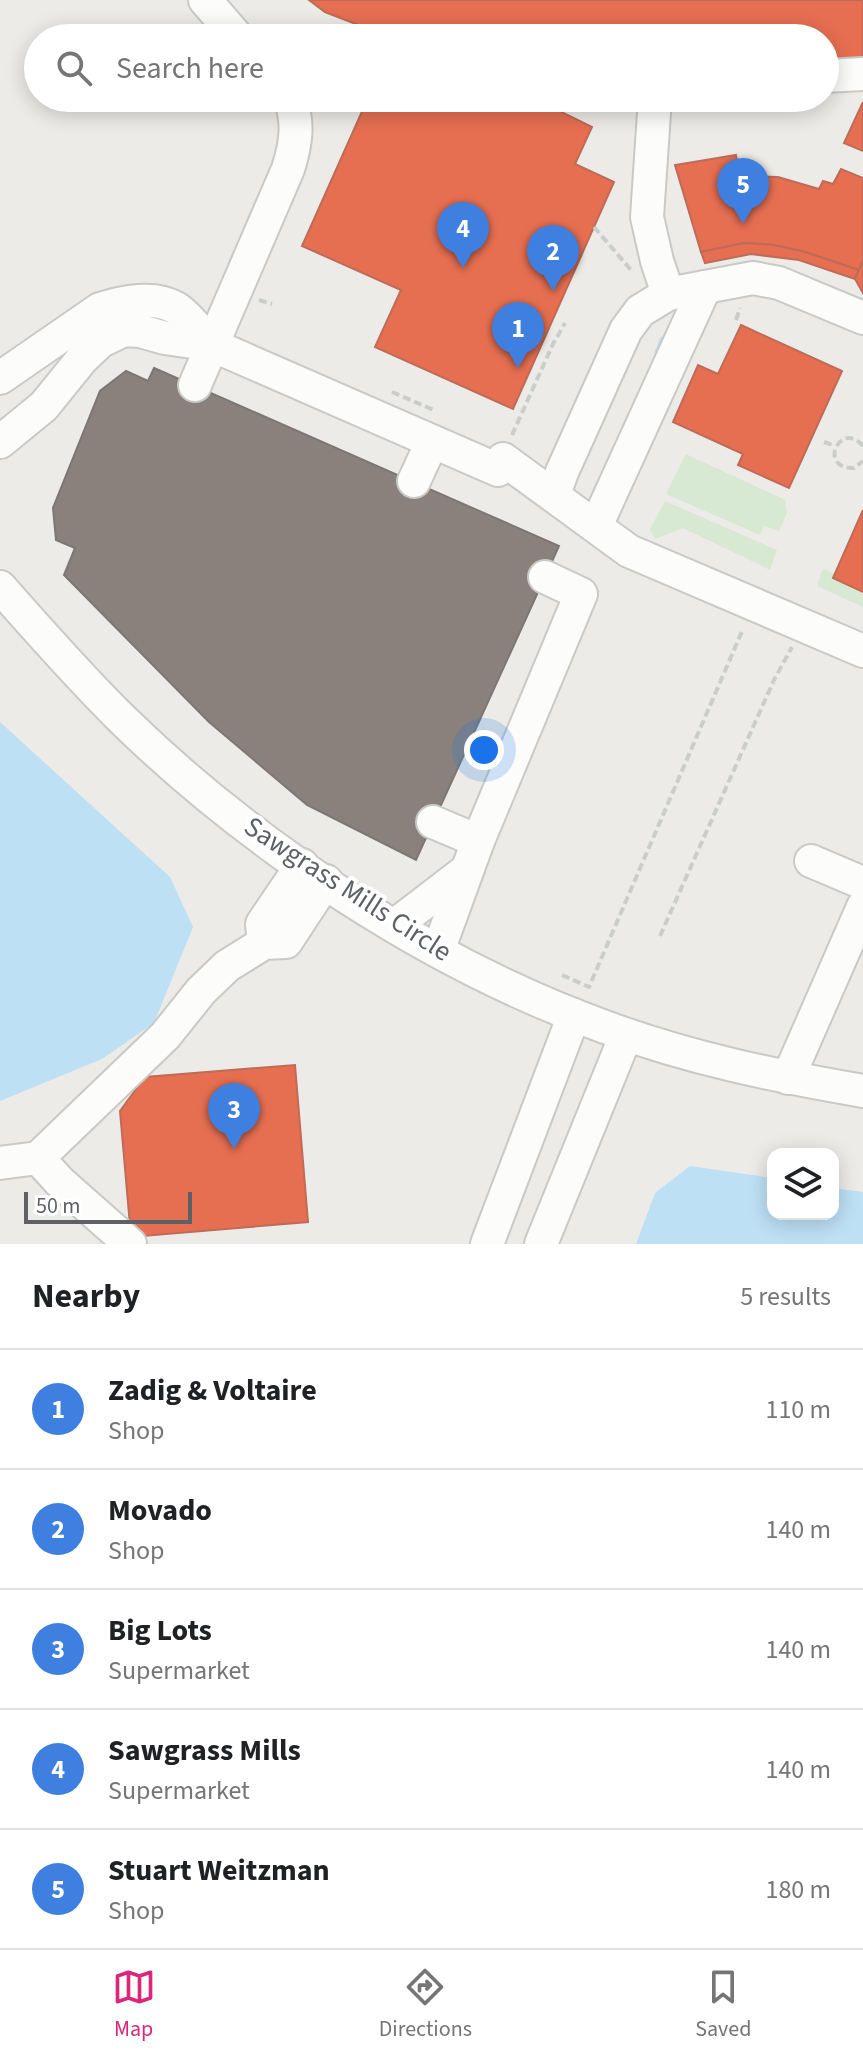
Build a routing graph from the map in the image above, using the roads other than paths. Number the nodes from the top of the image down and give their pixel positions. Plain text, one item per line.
1 (205, 0) edge
2 (226, 24) edge
3 (863, 74) edge
4 (839, 75) edge
5 (293, 112) edge
6 (654, 112) edge
7 (705, 287) junction
8 (668, 294) junction
9 (863, 318) edge
10 (212, 345) junction
11 (0, 378) edge
12 (195, 385) dead end
13 (436, 427) junction
14 (0, 442) edge
15 (414, 481) dead end
16 (554, 495) junction
17 (596, 526) junction
18 (545, 577) dead end
19 (0, 587) edge
20 (863, 651) edge
21 (433, 822) dead end
22 (473, 856) junction
23 (811, 861) dead end
24 (314, 873) junction
25 (863, 883) edge
26 (863, 907) edge
27 (394, 926) junction
28 (438, 951) junction
29 (574, 1015) junction
30 (626, 1035) junction
31 (788, 1078) junction
32 (863, 1091) edge
33 (38, 1158) junction
34 (0, 1163) edge
35 (130, 1244) edge
36 (487, 1244) edge
37 (541, 1244) edge

1 - 2 street
3 - 4 street
5 - 10 street
6 - 8 street
7 - 8 street
7 - 9 street
7 - 17 street
8 - 16 street
10 - 11 street
10 - 12 street
10 - 13 street
10 - 14 street
13 - 15 street
13 - 16 street
16 - 17 street
17 - 20 street
18 - 22 street
19 - 24 street, Sawgrass Mills Circle
21 - 22 street
22 - 27 street
22 - 28 street
23 - 25 street
24 - 27 street, Sawgrass Mills Circle
24 - 33 street
26 - 31 street
27 - 28 street, Sawgrass Mills Circle
28 - 29 street, Sawgrass Mills Circle
29 - 30 street, Sawgrass Mills Circle
29 - 36 street
30 - 31 street, Sawgrass Mills Circle
30 - 37 street
31 - 32 street, Sawgrass Mills Circle
33 - 34 street
33 - 35 street

